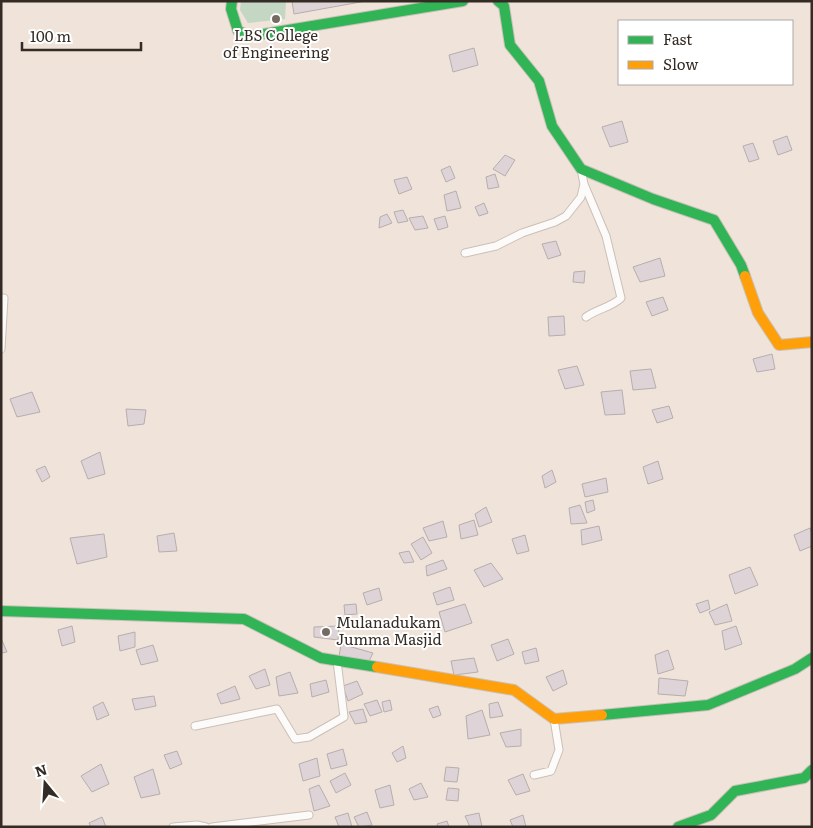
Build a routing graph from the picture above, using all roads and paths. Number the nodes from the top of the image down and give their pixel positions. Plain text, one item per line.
1 (232, 1) edge
2 (463, 1) edge
3 (498, 1) edge
4 (581, 169) junction
5 (584, 184) junction
6 (465, 253) dead end
7 (4, 298) dead end
8 (586, 317) dead end
9 (812, 342) edge
10 (1, 349) edge
11 (1, 611) edge
12 (812, 658) edge
13 (337, 661) junction
14 (554, 719) junction
15 (195, 726) dead end
16 (812, 770) edge
17 (534, 775) dead end
18 (309, 815) dead end
19 (184, 826) edge
20 (173, 827) edge
21 (206, 827) edge
22 (212, 827) edge
23 (678, 827) edge

1 - 2 street
3 - 4 street
4 - 5 street
4 - 9 street
5 - 6 street
5 - 8 street
7 - 10 street
11 - 13 street
12 - 14 street
13 - 14 street
13 - 15 street
14 - 17 street
16 - 23 street
18 - 22 street
19 - 20 street
19 - 21 street

